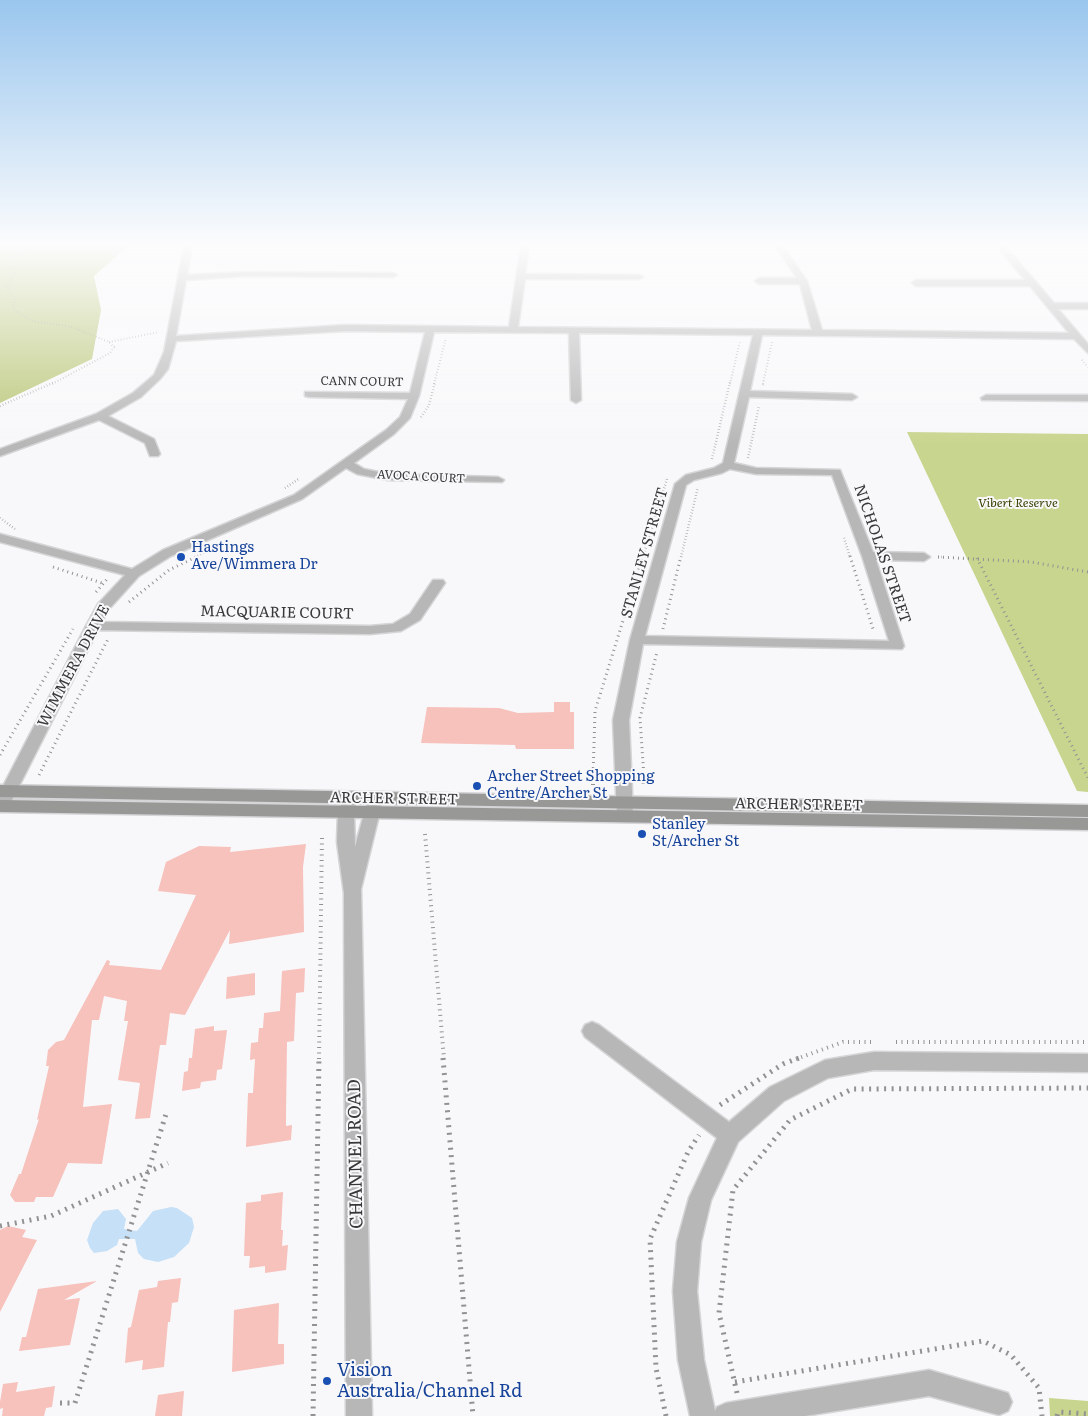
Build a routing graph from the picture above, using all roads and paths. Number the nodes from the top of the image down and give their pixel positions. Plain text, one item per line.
1 (18, 312) edge
2 (176, 312) edge
3 (515, 312) edge
4 (812, 312) edge
5 (1056, 312) edge
6 (430, 329) junction
7 (512, 331) junction
8 (574, 331) junction
9 (758, 333) junction
10 (818, 334) junction
11 (172, 335) junction
12 (446, 335) dead end
13 (1076, 336) junction
14 (772, 338) dead end
15 (108, 342) junction
16 (1088, 350) edge
17 (309, 394) dead end
18 (745, 394) junction
19 (761, 394) junction
20 (414, 396) junction
21 (852, 397) dead end
22 (986, 398) dead end
23 (1088, 398) edge
24 (576, 400) dead end
25 (0, 406) edge
26 (100, 416) junction
27 (419, 420) dead end
28 (0, 453) edge
29 (154, 454) dead end
30 (346, 463) junction
31 (728, 465) junction
32 (745, 469) junction
33 (498, 480) dead end
34 (703, 484) dead end
35 (842, 532) dead end
36 (0, 538) edge
37 (211, 550) dead end
38 (868, 556) junction
39 (924, 557) joint
40 (977, 558) junction
41 (1088, 572) edge
42 (134, 573) junction
43 (438, 583) dead end
44 (93, 626) junction
45 (115, 626) junction
46 (869, 635) dead end
47 (637, 640) junction
48 (660, 641) junction
49 (39, 775) dead end
50 (1088, 778) edge
51 (644, 786) dead end
52 (2, 798) edge
53 (348, 806) junction
54 (374, 806) junction
55 (624, 809) junction
56 (1088, 811) edge
57 (962, 815) junction
58 (1088, 824) edge
59 (425, 834) dead end
60 (322, 835) dead end
61 (353, 893) junction
62 (592, 1031) dead end
63 (882, 1042) dead end
64 (892, 1042) dead end
65 (1088, 1042) edge
66 (1088, 1063) edge
67 (1088, 1088) edge
68 (167, 1111) dead end
69 (710, 1120) junction
70 (730, 1135) junction
71 (168, 1164) dead end
72 (147, 1173) junction
73 (0, 1226) edge
74 (999, 1402) dead end
75 (60, 1403) dead end
76 (1088, 1414) edge
77 (734, 1415) edge
78 (313, 1416) edge
79 (359, 1416) edge
80 (472, 1416) edge
81 (666, 1416) edge
82 (703, 1416) edge
83 (1058, 1416) edge

1 - 15 path
2 - 11 street
3 - 7 street
4 - 10 street
5 - 13 street
6 - 7 street
6 - 11 street
6 - 20 street, WIMMERA DRIVE
7 - 8 street
8 - 9 street
8 - 24 street
9 - 10 street
9 - 18 street
10 - 13 street
11 - 15 path
11 - 26 street
12 - 27 path
13 - 16 street
14 - 19 path
15 - 25 path
17 - 20 street, CANN COURT
18 - 19 street
18 - 31 street
19 - 21 street
19 - 32 path
20 - 30 street, WIMMERA DRIVE
22 - 23 street
26 - 28 street
26 - 29 street
30 - 33 street, AVOCA COURT
30 - 42 street, WIMMERA DRIVE
31 - 32 street, NICHOLAS STREET
31 - 47 street, STANLEY STREET
32 - 38 street, NICHOLAS STREET
34 - 48 path
35 - 46 path
36 - 42 street
37 - 45 path
38 - 39 street
38 - 48 street, NICHOLAS STREET
39 - 40 path
40 - 41 path
40 - 50 path
42 - 44 street, WIMMERA DRIVE
43 - 45 street, MACQUARIE COURT
44 - 45 street, MACQUARIE COURT
44 - 52 street, WIMMERA DRIVE
45 - 49 path
47 - 48 street, NICHOLAS STREET
47 - 55 street, STANLEY STREET
48 - 51 path
52 - 53 main road, ARCHER STREET
53 - 54 main road, ARCHER STREET
53 - 61 street, CHANNEL ROAD
54 - 55 main road, ARCHER STREET
54 - 61 street, CHANNEL ROAD
55 - 57 main road, ARCHER STREET
56 - 57 main road, ARCHER STREET
57 - 58 main road, ARCHER STREET
59 - 80 path
60 - 78 path
61 - 79 street, CHANNEL ROAD
62 - 69 street
63 - 69 path
64 - 65 path
66 - 70 street
67 - 77 path
68 - 72 path
69 - 70 street
69 - 81 path
70 - 82 street
71 - 72 path
72 - 73 path
72 - 75 path
74 - 77 street
76 - 83 path

